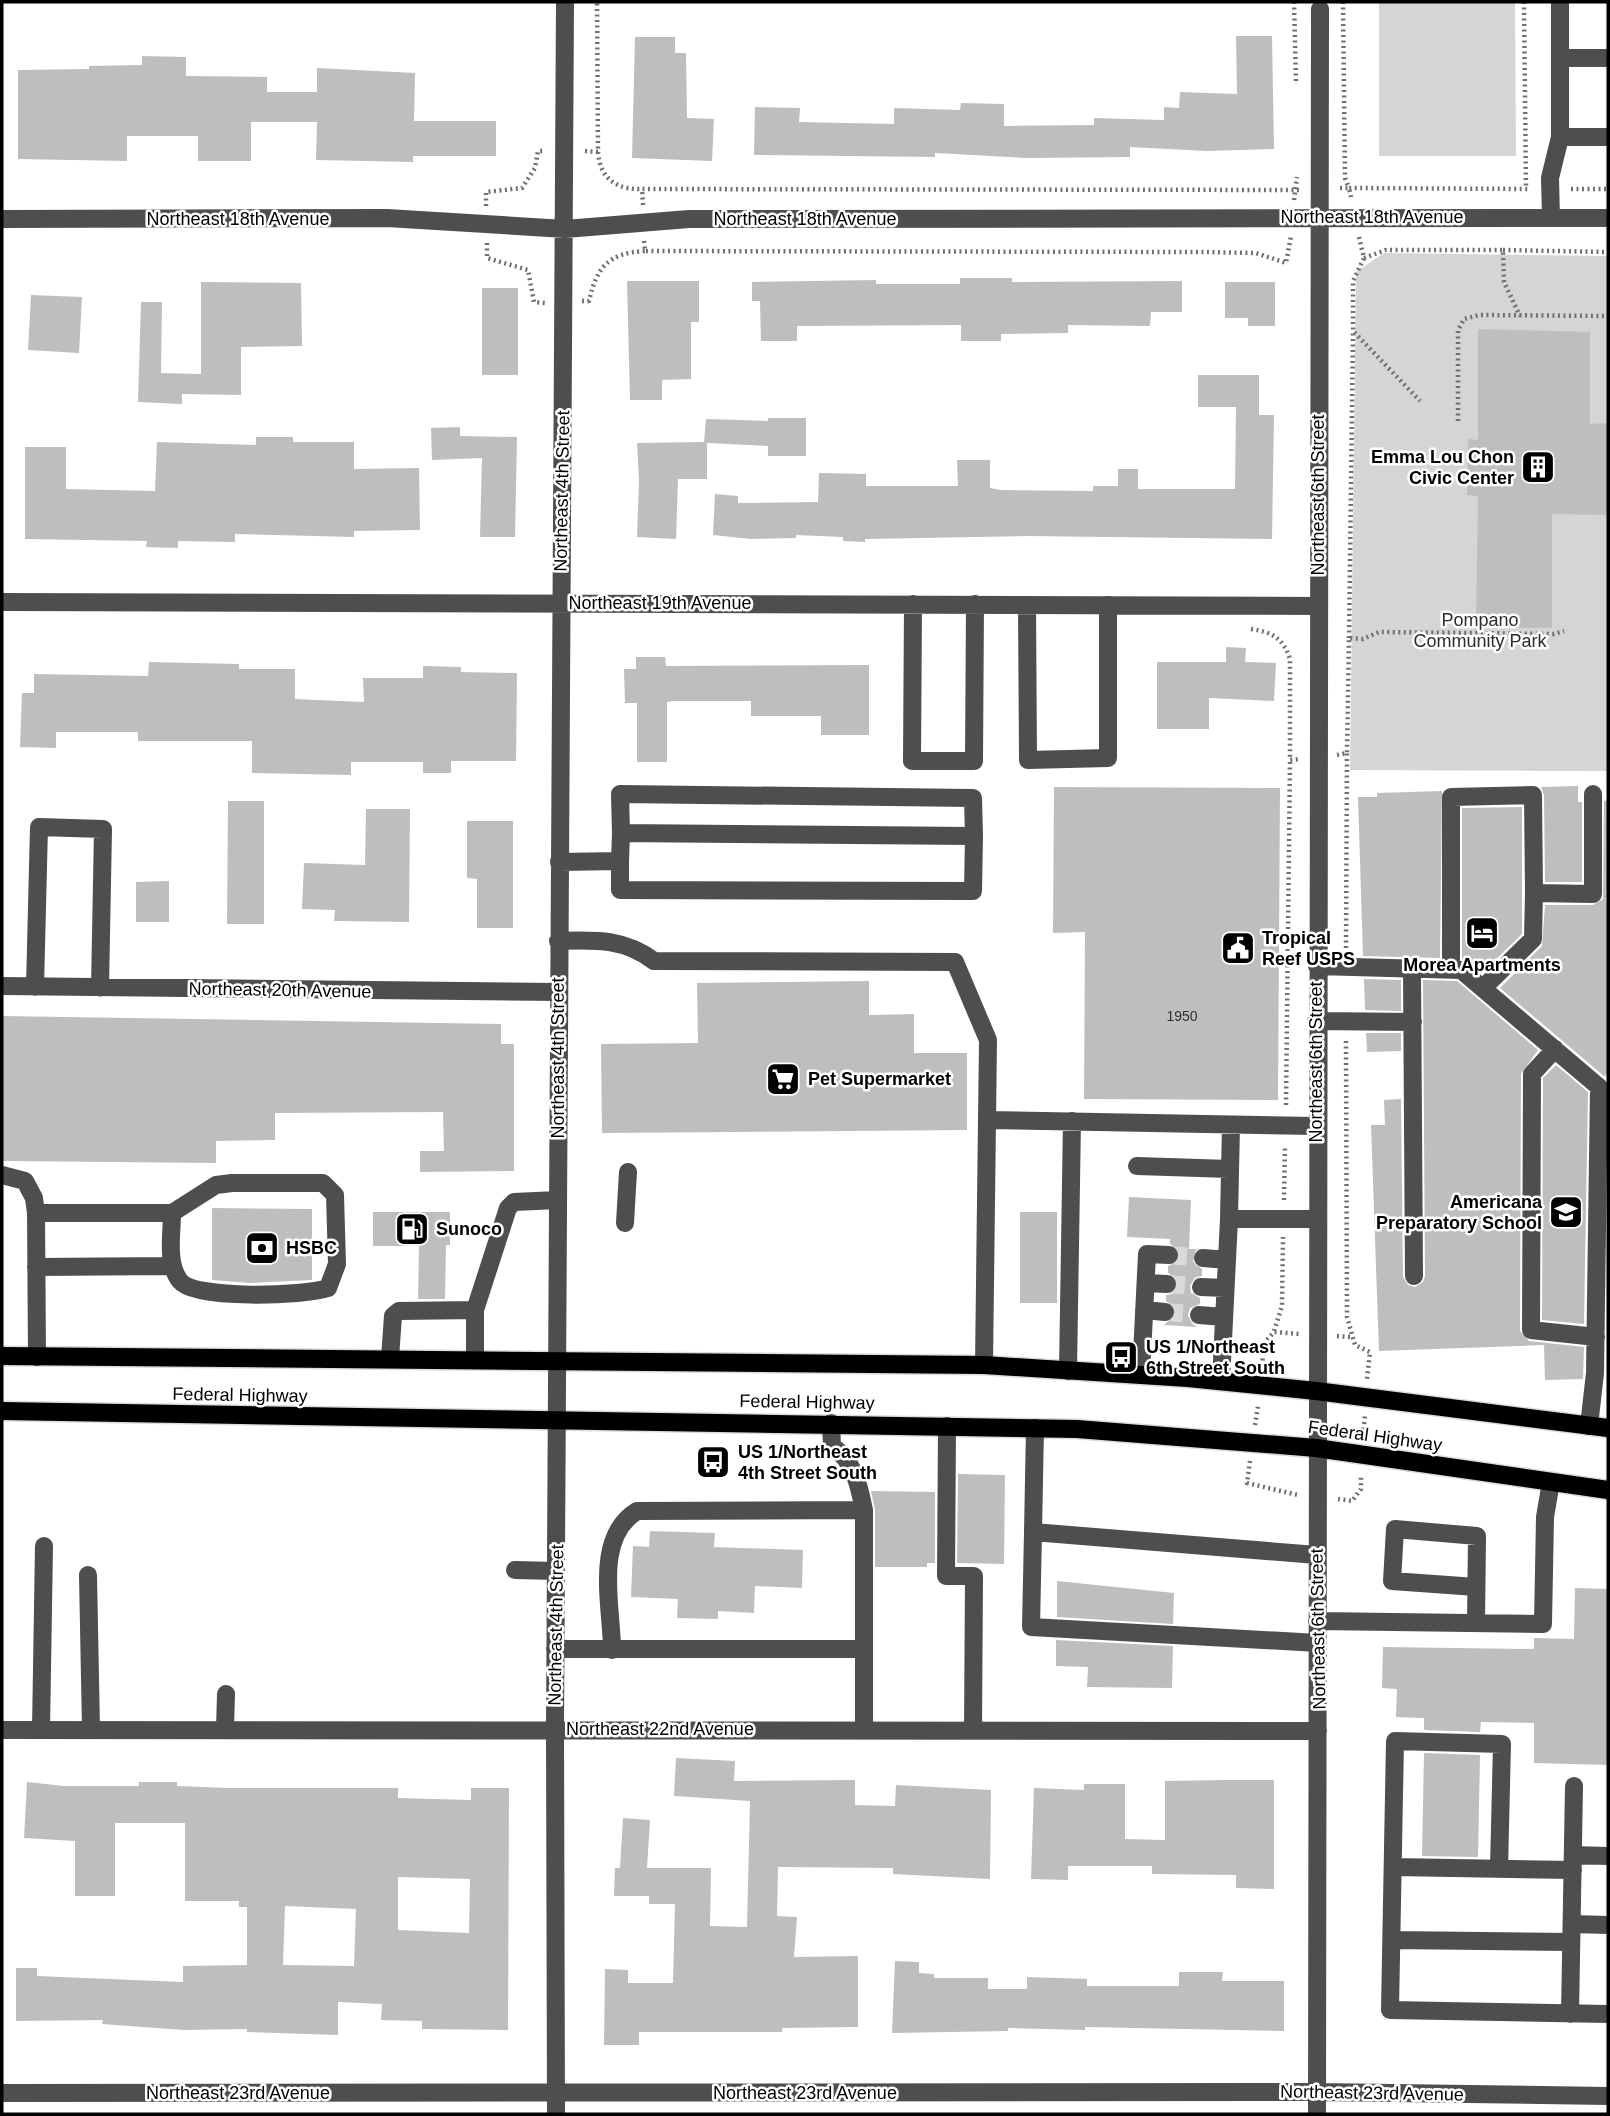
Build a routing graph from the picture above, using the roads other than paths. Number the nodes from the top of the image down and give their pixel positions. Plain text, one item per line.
1 (565, 2) edge
2 (1560, 2) edge
3 (1320, 9) dead end
4 (1560, 58) junction
5 (1608, 58) edge
6 (1560, 137) junction
7 (1608, 138) edge
8 (1319, 217) junction
9 (1551, 218) junction
10 (1608, 218) edge
11 (2, 219) edge
12 (565, 229) junction
13 (2, 602) edge
14 (561, 603) junction
15 (913, 604) junction
16 (975, 604) junction
17 (1027, 605) junction
18 (1108, 605) junction
19 (1317, 606) junction
20 (1593, 794) dead end
21 (621, 833) junction
22 (974, 836) junction
23 (620, 861) junction
24 (559, 862) junction
25 (1534, 893) junction
26 (558, 941) junction
27 (1317, 966) junction
28 (1412, 969) junction
29 (1451, 969) junction
30 (2, 986) edge
31 (36, 987) junction
32 (100, 988) junction
33 (1483, 988) junction
34 (558, 992) junction
35 (1316, 1021) junction
36 (1413, 1022) junction
37 (1555, 1049) junction
38 (988, 1120) junction
39 (1072, 1121) junction
40 (1231, 1125) junction
41 (1316, 1126) junction
42 (1137, 1166) dead end
43 (1230, 1169) junction
44 (628, 1172) dead end
45 (2, 1175) edge
46 (558, 1200) junction
47 (36, 1213) junction
48 (172, 1213) junction
49 (1229, 1219) junction
50 (1316, 1219) junction
51 (625, 1223) dead end
52 (1169, 1255) tunnel mouth
53 (1203, 1258) tunnel mouth
54 (1227, 1260) junction
55 (172, 1266) junction
56 (36, 1267) junction
57 (1414, 1276) dead end
58 (1146, 1283) junction
59 (1167, 1284) tunnel mouth
60 (1201, 1287) tunnel mouth
61 (1225, 1288) junction
62 (475, 1310) junction
63 (1144, 1310) junction
64 (1165, 1312) tunnel mouth
65 (1199, 1315) tunnel mouth
66 (1224, 1317) junction
67 (1596, 1337) junction
68 (2, 1356) edge
69 (37, 1357) junction
70 (390, 1358) junction
71 (475, 1360) junction
72 (559, 1361) junction
73 (984, 1365) junction
74 (1068, 1371) junction
75 (1141, 1375) junction
76 (1221, 1381) junction
77 (1316, 1391) junction
78 (2, 1411) edge
79 (558, 1419) junction
80 (831, 1423) junction
81 (947, 1426) junction
82 (1589, 1426) junction
83 (1035, 1428) junction
84 (1608, 1428) edge
85 (1316, 1448) junction
86 (1551, 1482) junction
87 (1608, 1490) edge
88 (864, 1510) junction
89 (1033, 1532) junction
90 (44, 1546) dead end
91 (1317, 1555) junction
92 (515, 1570) dead end
93 (556, 1572) junction
94 (88, 1575) dead end
95 (1476, 1587) junction
96 (1317, 1621) junction
97 (1476, 1623) junction
98 (1318, 1643) junction
99 (555, 1649) junction
100 (864, 1649) junction
101 (612, 1650) junction
102 (226, 1694) dead end
103 (225, 1729) junction
104 (555, 1729) junction
105 (2, 1730) edge
106 (41, 1730) junction
107 (92, 1730) junction
108 (864, 1730) junction
109 (973, 1730) junction
110 (1318, 1731) junction
111 (1574, 1786) dead end
112 (1608, 1856) edge
113 (1573, 1863) junction
114 (1393, 1867) junction
115 (1499, 1869) junction
116 (1608, 1924) edge
117 (1572, 1933) junction
118 (1392, 1940) junction
119 (1570, 2014) junction
120 (1608, 2014) edge
121 (1317, 2092) junction
122 (2, 2093) edge
123 (556, 2093) junction
124 (1608, 2096) edge
125 (556, 2114) edge
126 (1317, 2114) edge

1 - 12 street, Northeast 4th Street
2 - 4 street
3 - 8 street, Northeast 6th Street
4 - 5 street
4 - 6 street
6 - 7 street
6 - 9 street
8 - 9 street, Northeast 18th Avenue
8 - 12 street, Northeast 18th Avenue
8 - 19 street, Northeast 6th Street
9 - 10 street, Northeast 18th Avenue
11 - 12 street, Northeast 18th Avenue
12 - 14 street, Northeast 4th Street
13 - 14 street, Northeast 19th Avenue
14 - 15 street, Northeast 19th Avenue
14 - 24 street, Northeast 4th Street
15 - 16 street, Northeast 19th Avenue
15 - 16 street
16 - 17 street, Northeast 19th Avenue
17 - 18 street, Northeast 19th Avenue
17 - 18 street
18 - 19 street, Northeast 19th Avenue
19 - 27 street, Northeast 6th Street
20 - 25 street
21 - 22 street
21 - 22 street
21 - 23 street
22 - 23 street
23 - 24 street
24 - 26 street, Northeast 4th Street
25 - 29 street
25 - 33 street
26 - 34 street, Northeast 4th Street
26 - 38 street
27 - 28 street
27 - 35 street, Northeast 6th Street
28 - 29 street
28 - 36 street
29 - 33 street
30 - 31 street, Northeast 20th Avenue
31 - 32 street, Northeast 20th Avenue
31 - 32 street
32 - 34 street, Northeast 20th Avenue
33 - 37 street
34 - 46 street, Northeast 4th Street
35 - 36 street
35 - 41 street, Northeast 6th Street
36 - 57 street
37 - 67 street
37 - 67 street
38 - 39 street
38 - 73 street
39 - 40 street
39 - 74 street
40 - 41 street
40 - 43 street
41 - 50 street, Northeast 6th Street
42 - 43 street
43 - 49 street
44 - 51 street
45 - 47 street
46 - 62 street
46 - 72 street, Northeast 4th Street
47 - 48 street
47 - 56 street
48 - 55 street
48 - 55 street
49 - 50 street
49 - 54 street
50 - 77 street, Northeast 6th Street
52 - 58 street
53 - 54 street
54 - 61 street
55 - 56 street
56 - 69 street
58 - 59 street
58 - 63 street
60 - 61 street
61 - 66 street
62 - 70 street
62 - 71 street
63 - 64 street
63 - 75 street
65 - 66 street
66 - 76 street
67 - 82 street
68 - 69 main road, Federal Highway
69 - 70 main road, Federal Highway
70 - 71 main road, Federal Highway
71 - 72 main road, Federal Highway
72 - 73 main road, Federal Highway
72 - 79 street, Northeast 4th Street
73 - 74 main road, Federal Highway
74 - 75 main road, Federal Highway
75 - 76 main road, Federal Highway
76 - 77 main road, Federal Highway
77 - 82 main road, Federal Highway
77 - 85 street, Northeast 6th Street
78 - 79 main road, Federal Highway
79 - 80 main road, Federal Highway
79 - 93 street, Northeast 4th Street
80 - 81 main road, Federal Highway
80 - 88 street
81 - 83 main road, Federal Highway
81 - 109 street
82 - 84 main road, Federal Highway
83 - 85 main road, Federal Highway
83 - 89 street
85 - 86 main road, Federal Highway
85 - 91 street, Northeast 6th Street
86 - 87 main road, Federal Highway
86 - 97 street
88 - 100 street
88 - 101 street
89 - 91 street
89 - 98 street
90 - 106 street
91 - 96 street, Northeast 6th Street
92 - 93 street
93 - 99 street, Northeast 4th Street
94 - 107 street
95 - 95 street
95 - 97 street
96 - 97 street
96 - 98 street, Northeast 6th Street
98 - 110 street, Northeast 6th Street
99 - 101 street
99 - 104 street, Northeast 4th Street
100 - 101 street
100 - 108 street
102 - 103 street
103 - 104 street, Northeast 22nd Avenue
103 - 107 street, Northeast 22nd Avenue
104 - 108 street, Northeast 22nd Avenue
104 - 123 street, Northeast 4th Street
105 - 106 street, Northeast 22nd Avenue
106 - 107 street, Northeast 22nd Avenue
108 - 109 street, Northeast 22nd Avenue
109 - 110 street, Northeast 22nd Avenue
110 - 121 street, Northeast 6th Street
111 - 113 street
112 - 113 street
113 - 115 street
113 - 117 street
114 - 115 street
114 - 115 street
114 - 118 street
116 - 117 street
117 - 118 street
117 - 119 street
118 - 119 street
119 - 120 street
121 - 123 street, Northeast 23rd Avenue
121 - 124 street, Northeast 23rd Avenue
121 - 126 street, Northeast 6th Street
122 - 123 street, Northeast 23rd Avenue
123 - 125 street, Northeast 4th Street

